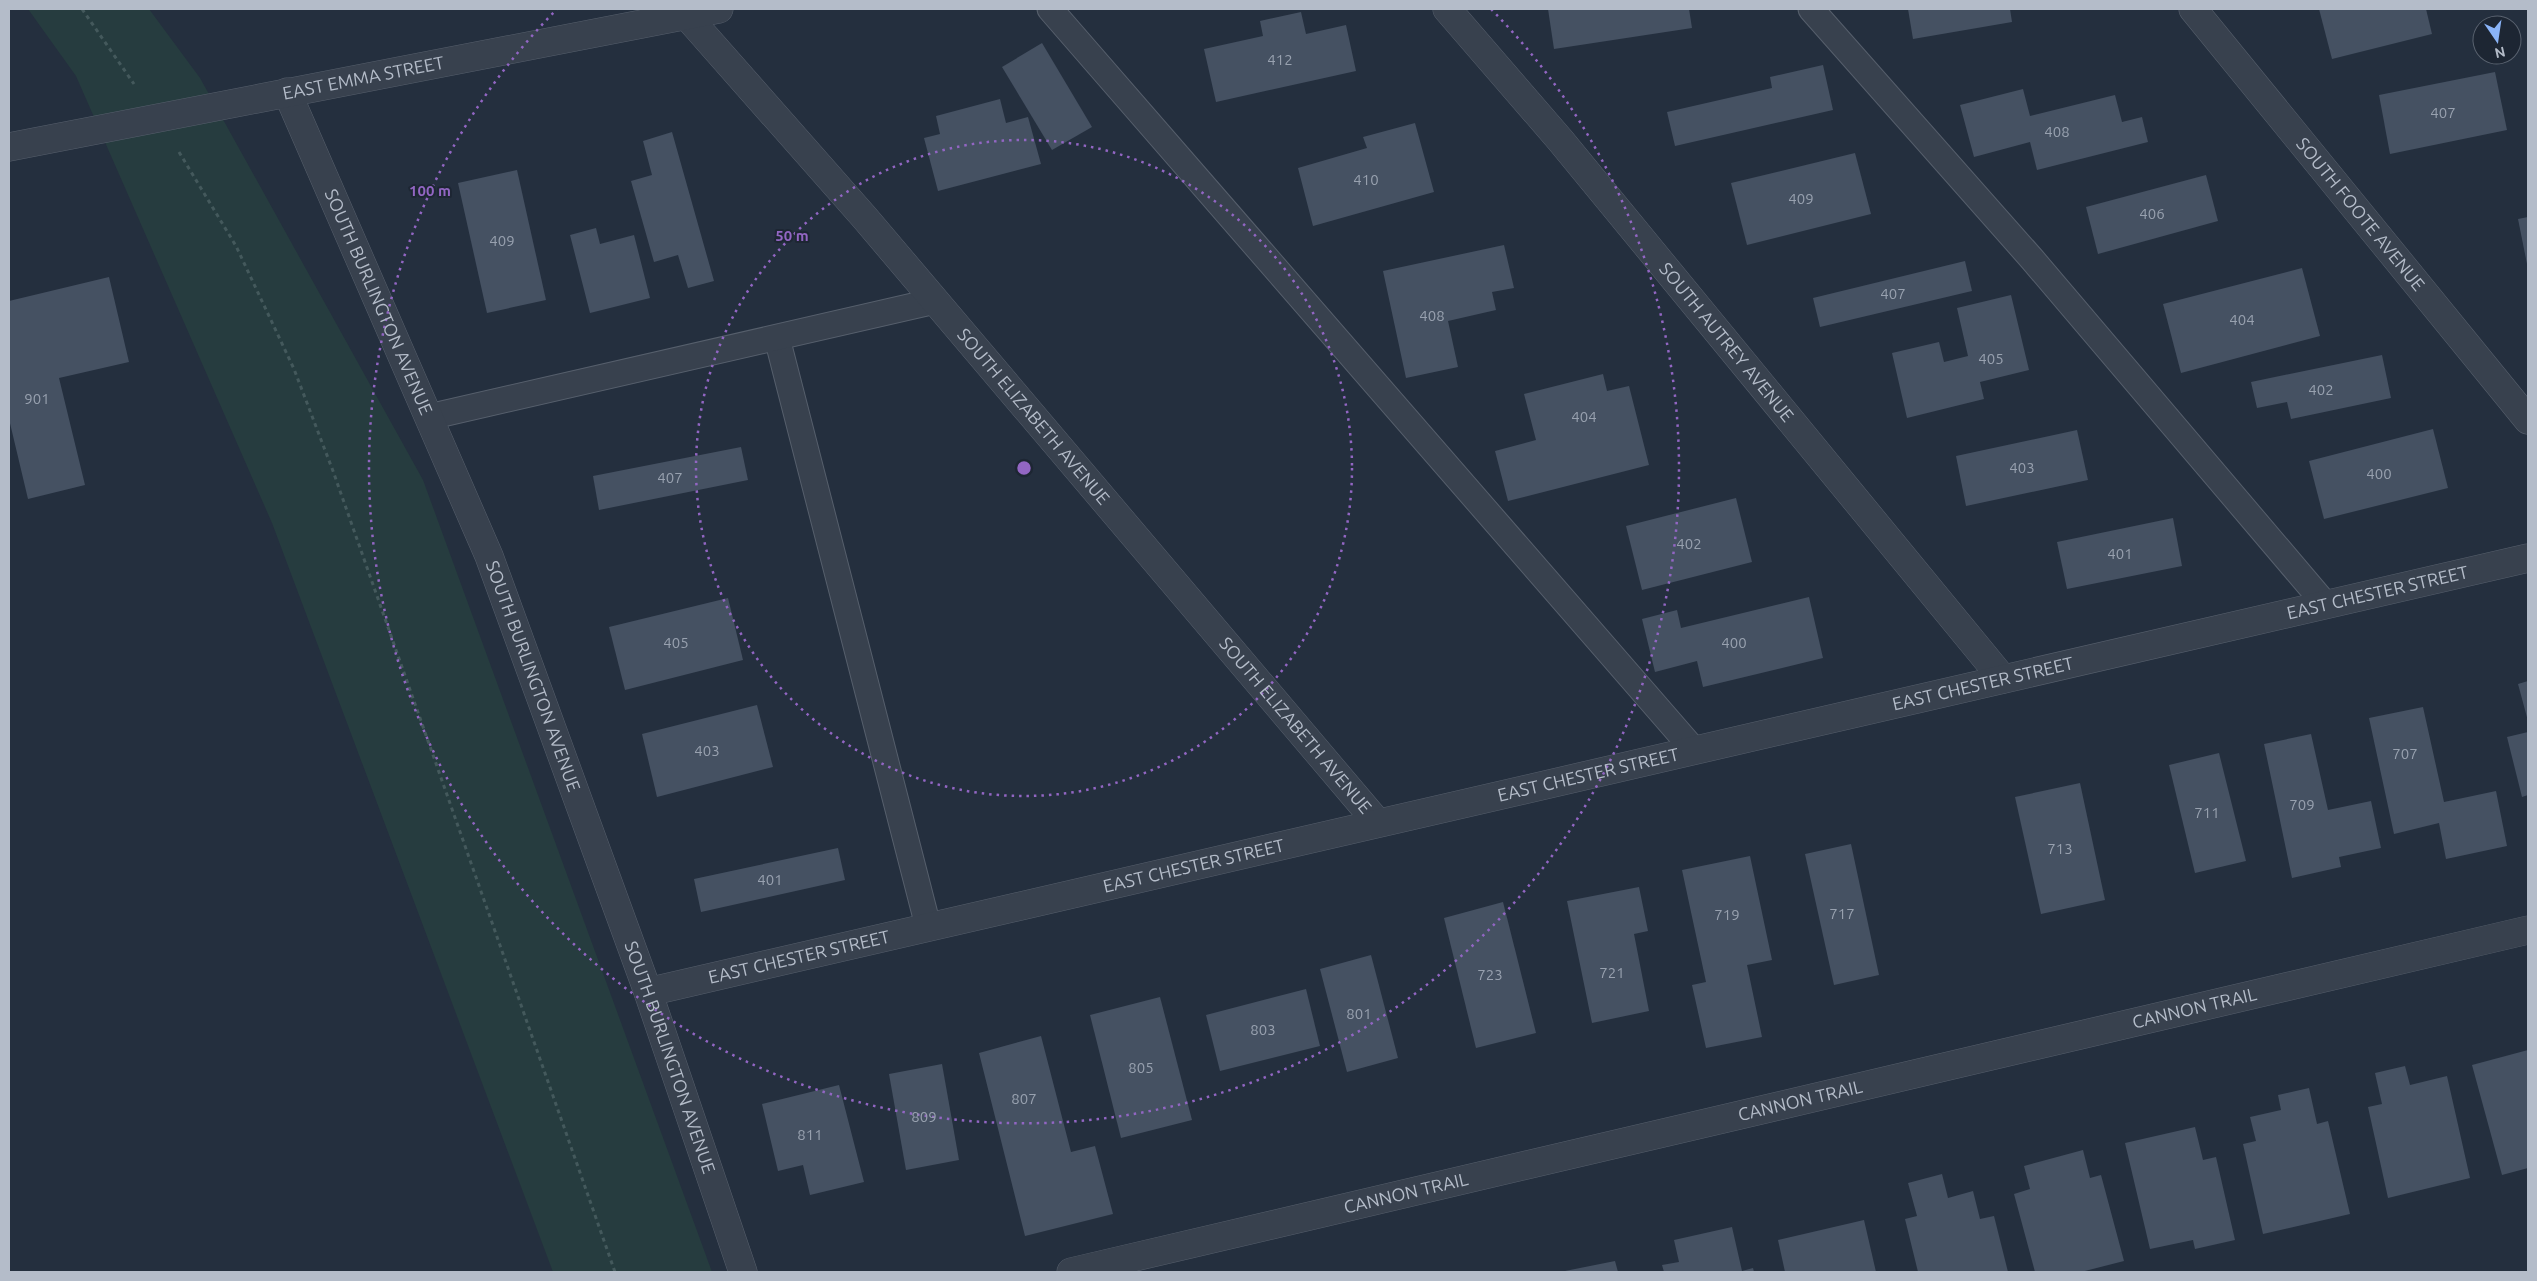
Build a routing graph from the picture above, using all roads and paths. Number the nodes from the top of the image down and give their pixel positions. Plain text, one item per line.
1 (82, 9) edge
2 (719, 9) edge
3 (1050, 9) edge
4 (1447, 9) edge
5 (1811, 9) edge
6 (2193, 9) edge
7 (686, 15) junction
8 (287, 92) junction
9 (158, 118) junction
10 (9, 148) edge
11 (935, 301) junction
12 (777, 338) junction
13 (429, 417) junction
14 (2528, 420) edge
15 (2528, 558) edge
16 (2326, 605) junction
17 (2003, 680) junction
18 (1694, 750) junction
19 (1377, 822) junction
20 (928, 926) junction
21 (2528, 930) edge
22 (648, 992) junction
23 (616, 1272) edge
24 (744, 1272) edge
25 (1071, 1272) edge

1 - 9 path
2 - 7 street, EAST EMMA STREET
3 - 18 lane
4 - 17 street, SOUTH AUTREY AVENUE
5 - 16 lane
6 - 14 street, SOUTH FOOTE AVENUE
7 - 8 street, EAST EMMA STREET
7 - 11 street, SOUTH ELIZABETH AVENUE
8 - 9 street, EAST EMMA STREET
8 - 13 street, SOUTH BURLINGTON AVENUE
9 - 10 street, EAST EMMA STREET
9 - 23 path
11 - 12 lane
11 - 19 street, SOUTH ELIZABETH AVENUE
12 - 13 lane
12 - 20 lane
13 - 22 street, SOUTH BURLINGTON AVENUE
15 - 16 street, EAST CHESTER STREET
16 - 17 street, EAST CHESTER STREET
17 - 18 street, EAST CHESTER STREET
18 - 19 street, EAST CHESTER STREET
19 - 20 street, EAST CHESTER STREET
20 - 22 street, EAST CHESTER STREET
21 - 25 street, CANNON TRAIL
22 - 24 street, SOUTH BURLINGTON AVENUE

